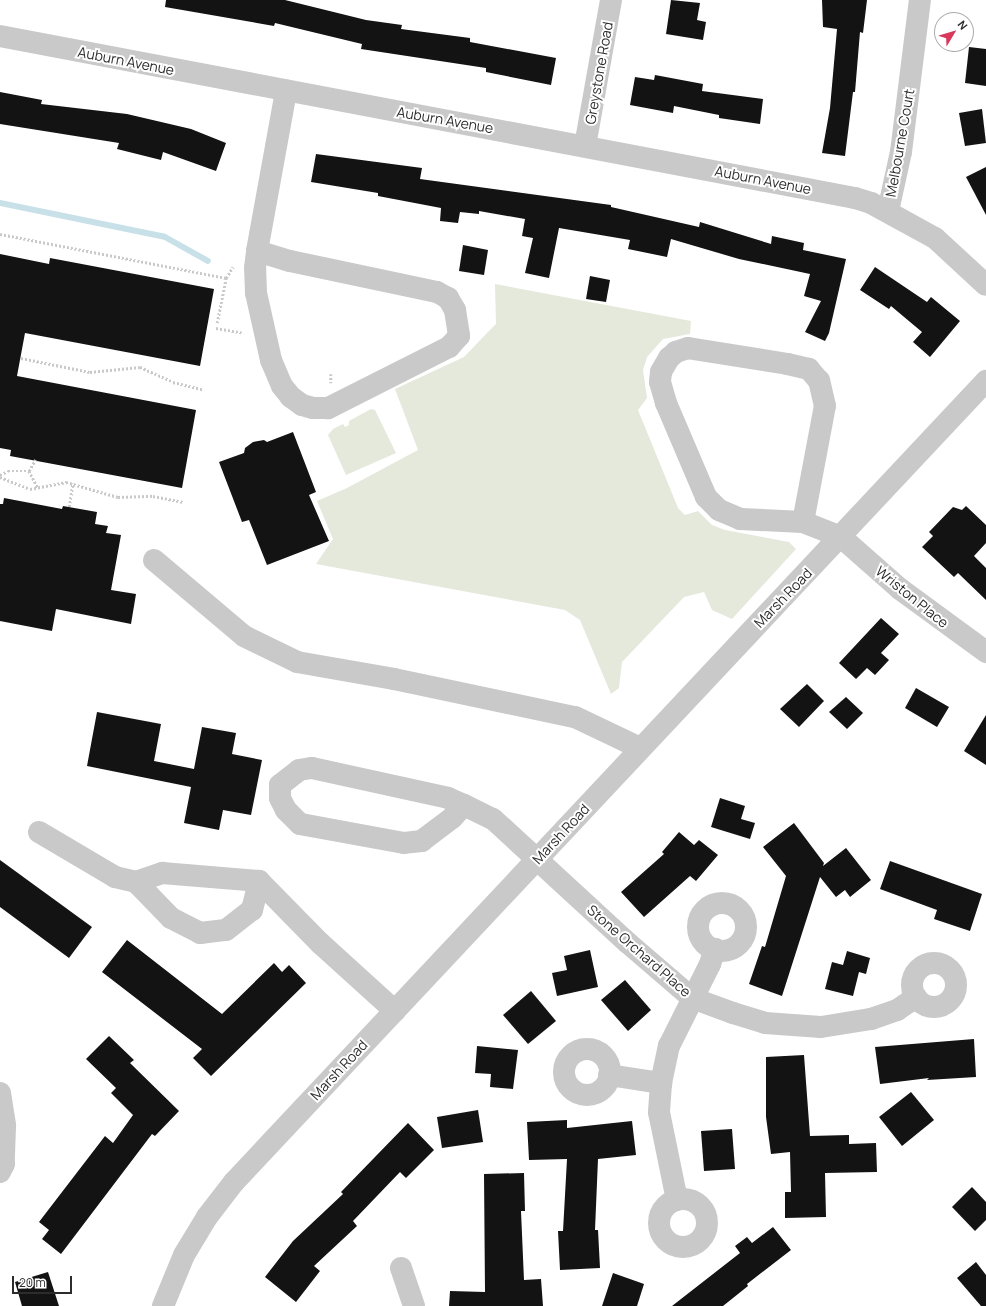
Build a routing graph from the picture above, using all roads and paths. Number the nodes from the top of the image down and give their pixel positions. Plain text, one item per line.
1 (612, 0) edge
2 (920, 0) edge
3 (0, 36) edge
4 (286, 91) junction
5 (585, 146) junction
6 (888, 211) junction
7 (0, 234) edge
8 (257, 251) junction
9 (234, 266) dead end
10 (226, 278) junction
11 (986, 285) edge
12 (218, 322) dead end
13 (216, 328) dead end
14 (250, 334) dead end
15 (21, 358) dead end
16 (986, 381) edge
17 (204, 390) dead end
18 (35, 460) dead end
19 (29, 471) junction
20 (0, 476) edge
21 (73, 483) junction
22 (38, 488) junction
23 (184, 502) dead end
24 (69, 507) dead end
25 (803, 522) junction
26 (841, 537) junction
27 (154, 560) dead end
28 (986, 652) edge
29 (640, 748) junction
30 (464, 805) junction
31 (39, 832) dead end
32 (537, 859) junction
33 (259, 881) junction
34 (136, 882) junction
35 (715, 949) dead end
36 (692, 998) junction
37 (916, 998) dead end
38 (395, 1011) junction
39 (609, 1075) dead end
40 (661, 1083) junction
41 (0, 1093) edge
42 (2, 1168) edge
43 (0, 1187) edge
44 (677, 1200) dead end
45 (401, 1268) dead end
46 (163, 1306) edge
47 (414, 1306) edge

1 - 5 street, Greystone Road
2 - 6 street, Melbourne Court
3 - 4 street, Auburn Avenue
4 - 5 street, Auburn Avenue
4 - 8 street
5 - 6 street, Auburn Avenue
6 - 11 street, Melbourne Court
7 - 10 path
8 - 8 street
9 - 10 path
10 - 12 path
13 - 14 path
15 - 17 path
16 - 26 street, Marsh Road
18 - 19 path
19 - 20 path
19 - 22 path
20 - 22 path
21 - 22 path
21 - 23 path
21 - 24 path
25 - 25 street, Wriston Place
25 - 26 street, Wriston Place
26 - 28 street, Wriston Place
26 - 29 street, Marsh Road
27 - 29 street
29 - 32 street, Marsh Road
30 - 30 street, Stone Orchard Place
30 - 32 street, Stone Orchard Place
31 - 34 street
32 - 36 street, Stone Orchard Place
32 - 38 street, Marsh Road
33 - 34 street
33 - 34 street
33 - 38 street
35 - 36 street
36 - 37 street, Stone Orchard Place
36 - 40 street
38 - 46 street, Marsh Road
39 - 40 street
40 - 44 street
41 - 42 street
42 - 43 street
45 - 47 street

